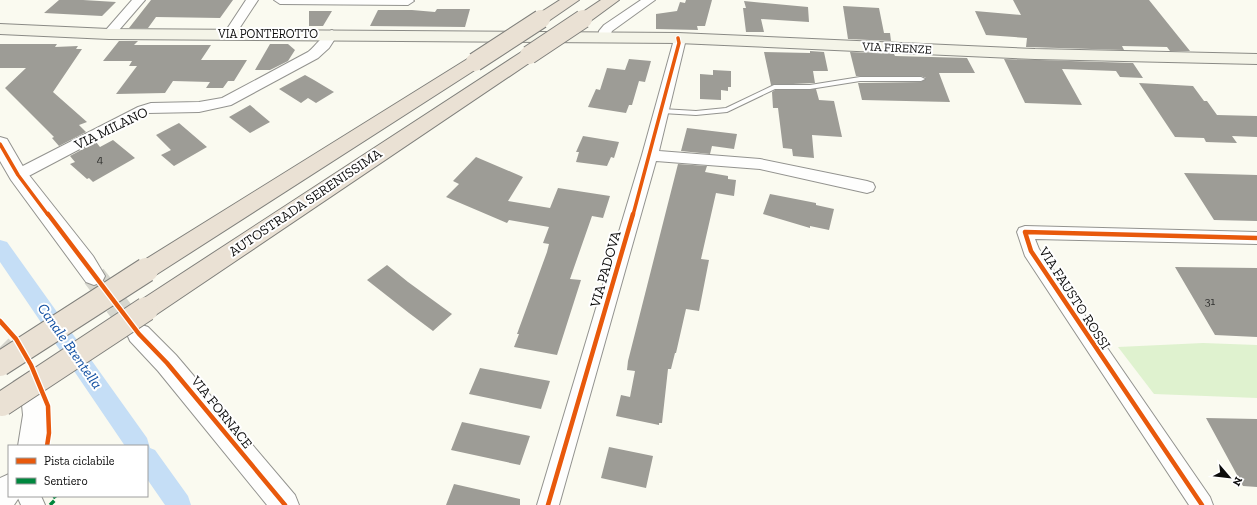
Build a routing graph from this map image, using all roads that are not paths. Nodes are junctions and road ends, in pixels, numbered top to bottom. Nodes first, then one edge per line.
1 (139, 0) edge
2 (252, 0) edge
3 (280, 0) edge
4 (571, 0) edge
5 (611, 0) edge
6 (649, 0) edge
7 (408, 1) dead end
8 (0, 29) edge
9 (109, 34) junction
10 (332, 34) junction
11 (229, 35) junction
12 (604, 37) junction
13 (678, 38) junction
14 (533, 46) junction
15 (1257, 59) edge
16 (921, 79) dead end
17 (662, 111) junction
18 (0, 144) edge
19 (650, 155) junction
20 (18, 175) junction
21 (867, 187) dead end
22 (1257, 238) edge
23 (94, 276) tunnel mouth
24 (139, 334) tunnel mouth
25 (0, 364) edge
26 (1, 405) edge
27 (8, 489) edge
28 (0, 501) edge
29 (285, 505) edge
30 (548, 505) edge
31 (1202, 505) edge

1 - 9 street
2 - 11 street
3 - 7 street
4 - 25 highway, AUTOSTRADA SERENISSIMA, bridge
5 - 14 highway, AUTOSTRADA SERENISSIMA, bridge
6 - 12 street
8 - 9 main road, VIA PONTEROTTO
9 - 11 main road, VIA PONTEROTTO
10 - 11 main road, VIA PONTEROTTO
10 - 14 main road, VIA PONTEROTTO
10 - 20 street, VIA MILANO
12 - 13 main road, VIA FIRENZE
12 - 14 main road, VIA FIRENZE
13 - 15 main road, VIA FIRENZE
13 - 17 street, VIA PADOVA
14 - 26 highway, AUTOSTRADA SERENISSIMA, bridge
16 - 17 lane
17 - 19 street, VIA PADOVA
18 - 20 street
19 - 21 street
19 - 30 street, VIA PADOVA
20 - 23 street
22 - 31 street, VIA FAUSTO ROSSI
24 - 29 street, VIA FORNACE
27 - 28 street

